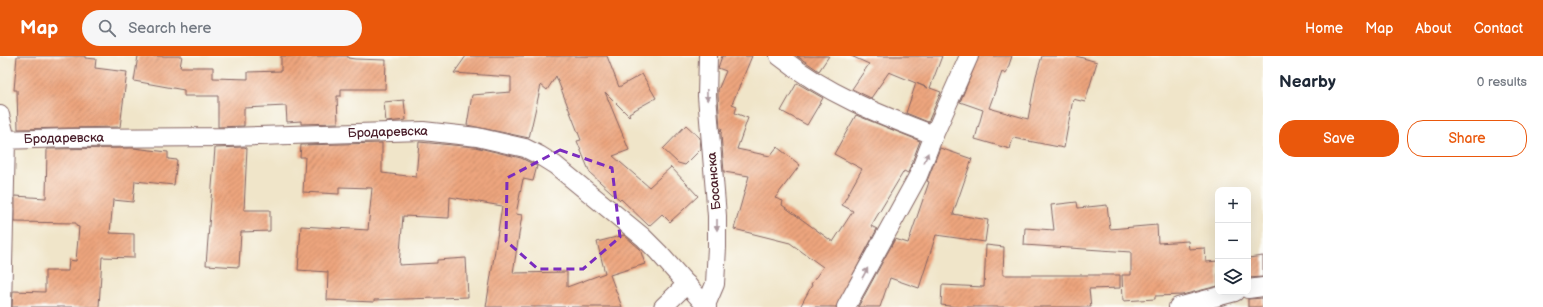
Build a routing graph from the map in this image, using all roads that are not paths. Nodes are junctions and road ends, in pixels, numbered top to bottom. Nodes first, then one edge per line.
1 (708, 56) edge
2 (779, 56) edge
3 (969, 56) edge
4 (0, 115) edge
5 (934, 135) junction
6 (3, 140) edge
7 (687, 284) junction
8 (1263, 287) edge
9 (1251, 289) edge
10 (1224, 295) edge
11 (706, 306) edge
12 (2, 307) edge
13 (662, 307) edge
14 (846, 307) edge
15 (1178, 307) edge

1 -> 11 street, Босанска
2 - 5 street
3 - 5 street
4 - 6 street, Бродаревска
14 -> 5 street
6 - 7 street, Бродаревска
6 - 12 street, Бродаревска
7 - 11 street, Бродаревска
7 - 13 street
8 - 9 street
10 - 15 street

